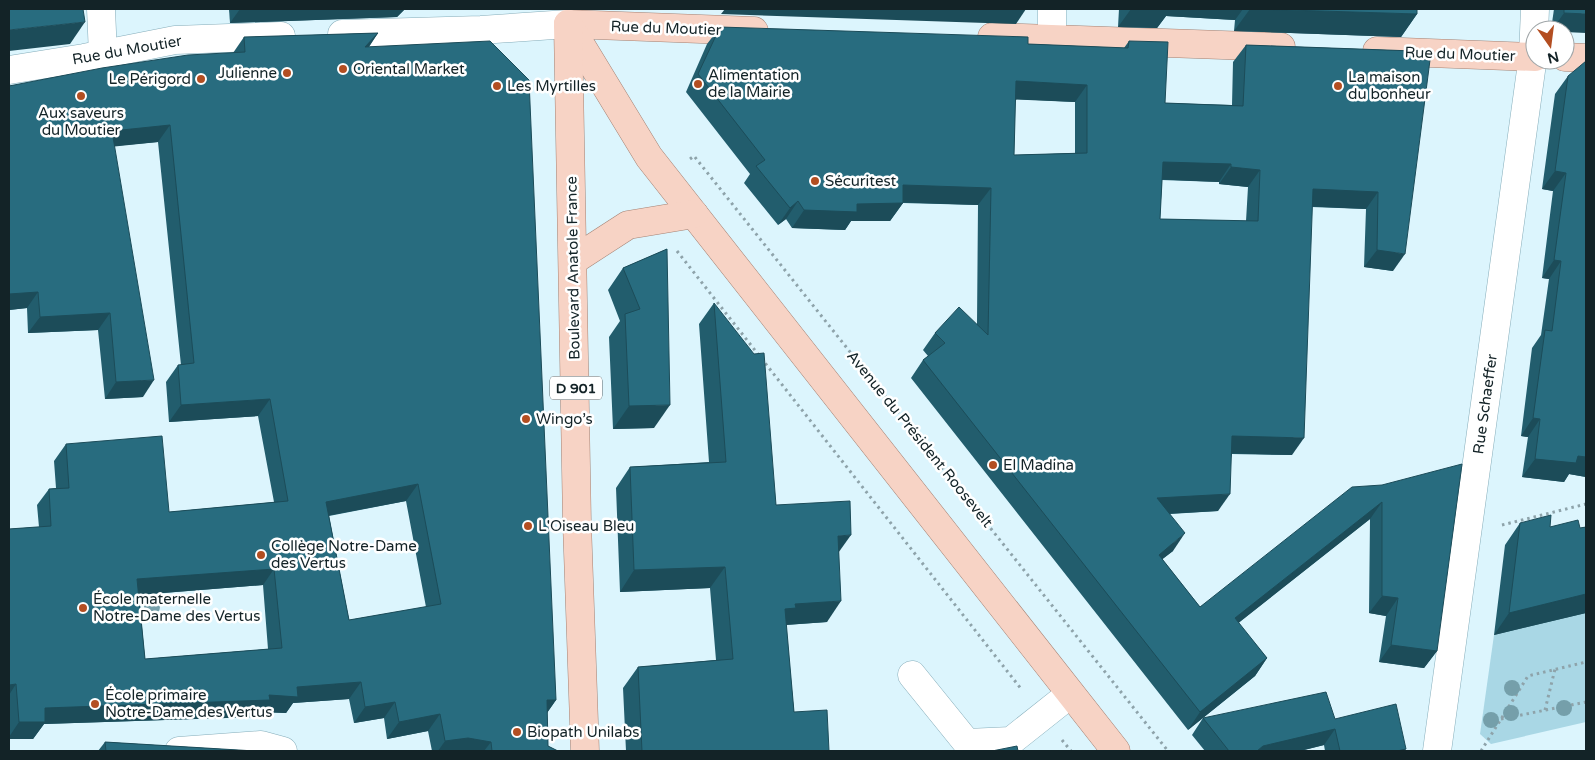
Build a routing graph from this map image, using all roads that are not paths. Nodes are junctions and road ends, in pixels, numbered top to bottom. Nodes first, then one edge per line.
1 (101, 9) edge
2 (1052, 9) edge
3 (568, 17) edge
4 (778, 31) edge
5 (964, 36) edge
6 (1052, 39) junction
7 (1308, 48) edge
8 (1348, 50) edge
9 (94, 56) junction
10 (1525, 56) edge
11 (9, 70) edge
12 (1532, 70) edge
13 (694, 214) junction
14 (574, 260) junction
15 (912, 675) dead end
16 (1069, 695) junction
17 (179, 751) edge
18 (283, 751) edge
19 (585, 751) edge
20 (1116, 751) edge
21 (1437, 751) edge

1 - 9 street
2 - 6 street
3 - 4 main road, Rue du Moutier
3 - 9 street, Rue du Moutier
3 - 13 main road
3 - 14 main road, Boulevard Anatole France / D 901
5 - 6 main road
6 - 7 main road
8 - 10 main road, Rue du Moutier
9 - 11 street, Rue du Moutier
12 - 21 street, Rue Schaeffer
13 - 14 main road
13 - 16 main road
14 - 19 main road, Boulevard Anatole France / D 901
15 - 16 street
16 - 20 main road
17 - 18 street

